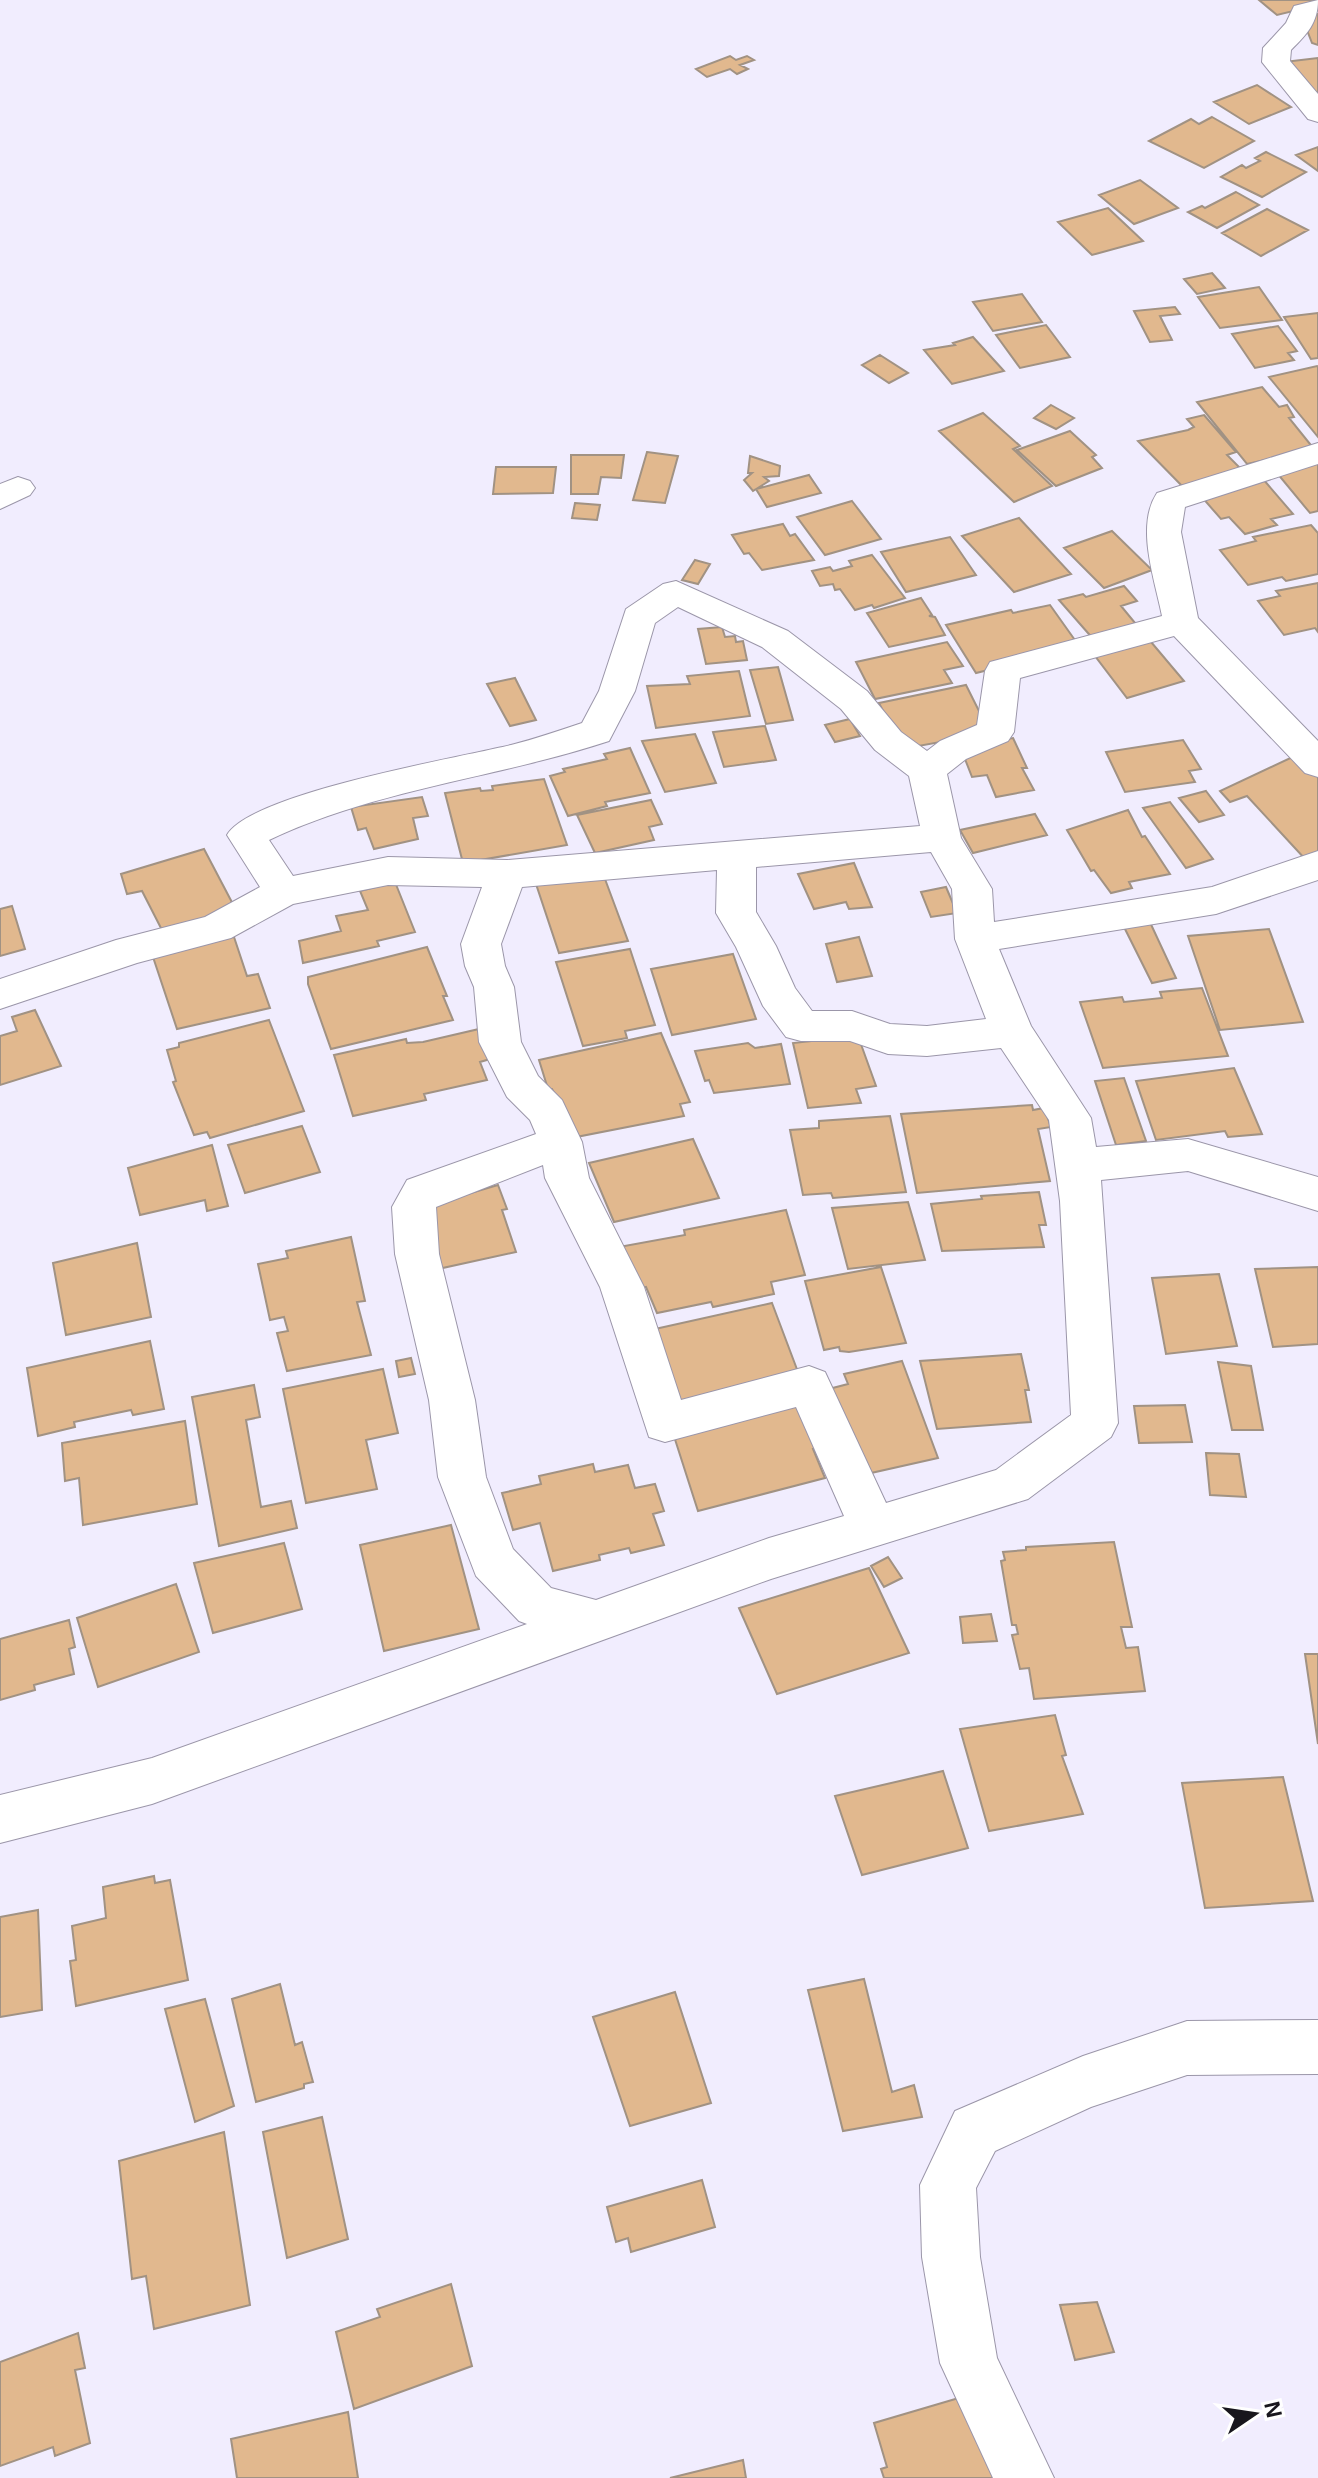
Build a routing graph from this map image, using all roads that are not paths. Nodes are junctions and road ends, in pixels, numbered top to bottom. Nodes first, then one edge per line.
1 (1318, 8) edge
2 (1318, 113) edge
3 (1318, 453) edge
4 (1181, 622) junction
5 (1318, 764) edge
6 (927, 770) junction
7 (942, 838) junction
8 (737, 853) junction
9 (1318, 865) edge
10 (507, 874) junction
11 (283, 892) junction
12 (975, 939) junction
13 (0, 994) edge
14 (1012, 1031) junction
15 (561, 1142) junction
16 (1078, 1165) junction
17 (1318, 1194) edge
18 (873, 1528) junction
19 (592, 1620) junction
20 (0, 1819) edge
21 (1318, 2047) edge
22 (1024, 2478) edge

1 - 2 street
3 - 4 street
4 - 5 street
4 - 6 street
6 - 7 street
6 - 11 street
7 - 8 street
7 - 12 street
8 - 10 street
8 - 14 street
9 - 12 street
10 - 11 street
10 - 15 street
11 - 13 street
12 - 14 street
14 - 16 street
15 - 18 street
15 - 19 street
16 - 17 street
16 - 18 street
18 - 19 street
19 - 20 street
21 - 22 street

